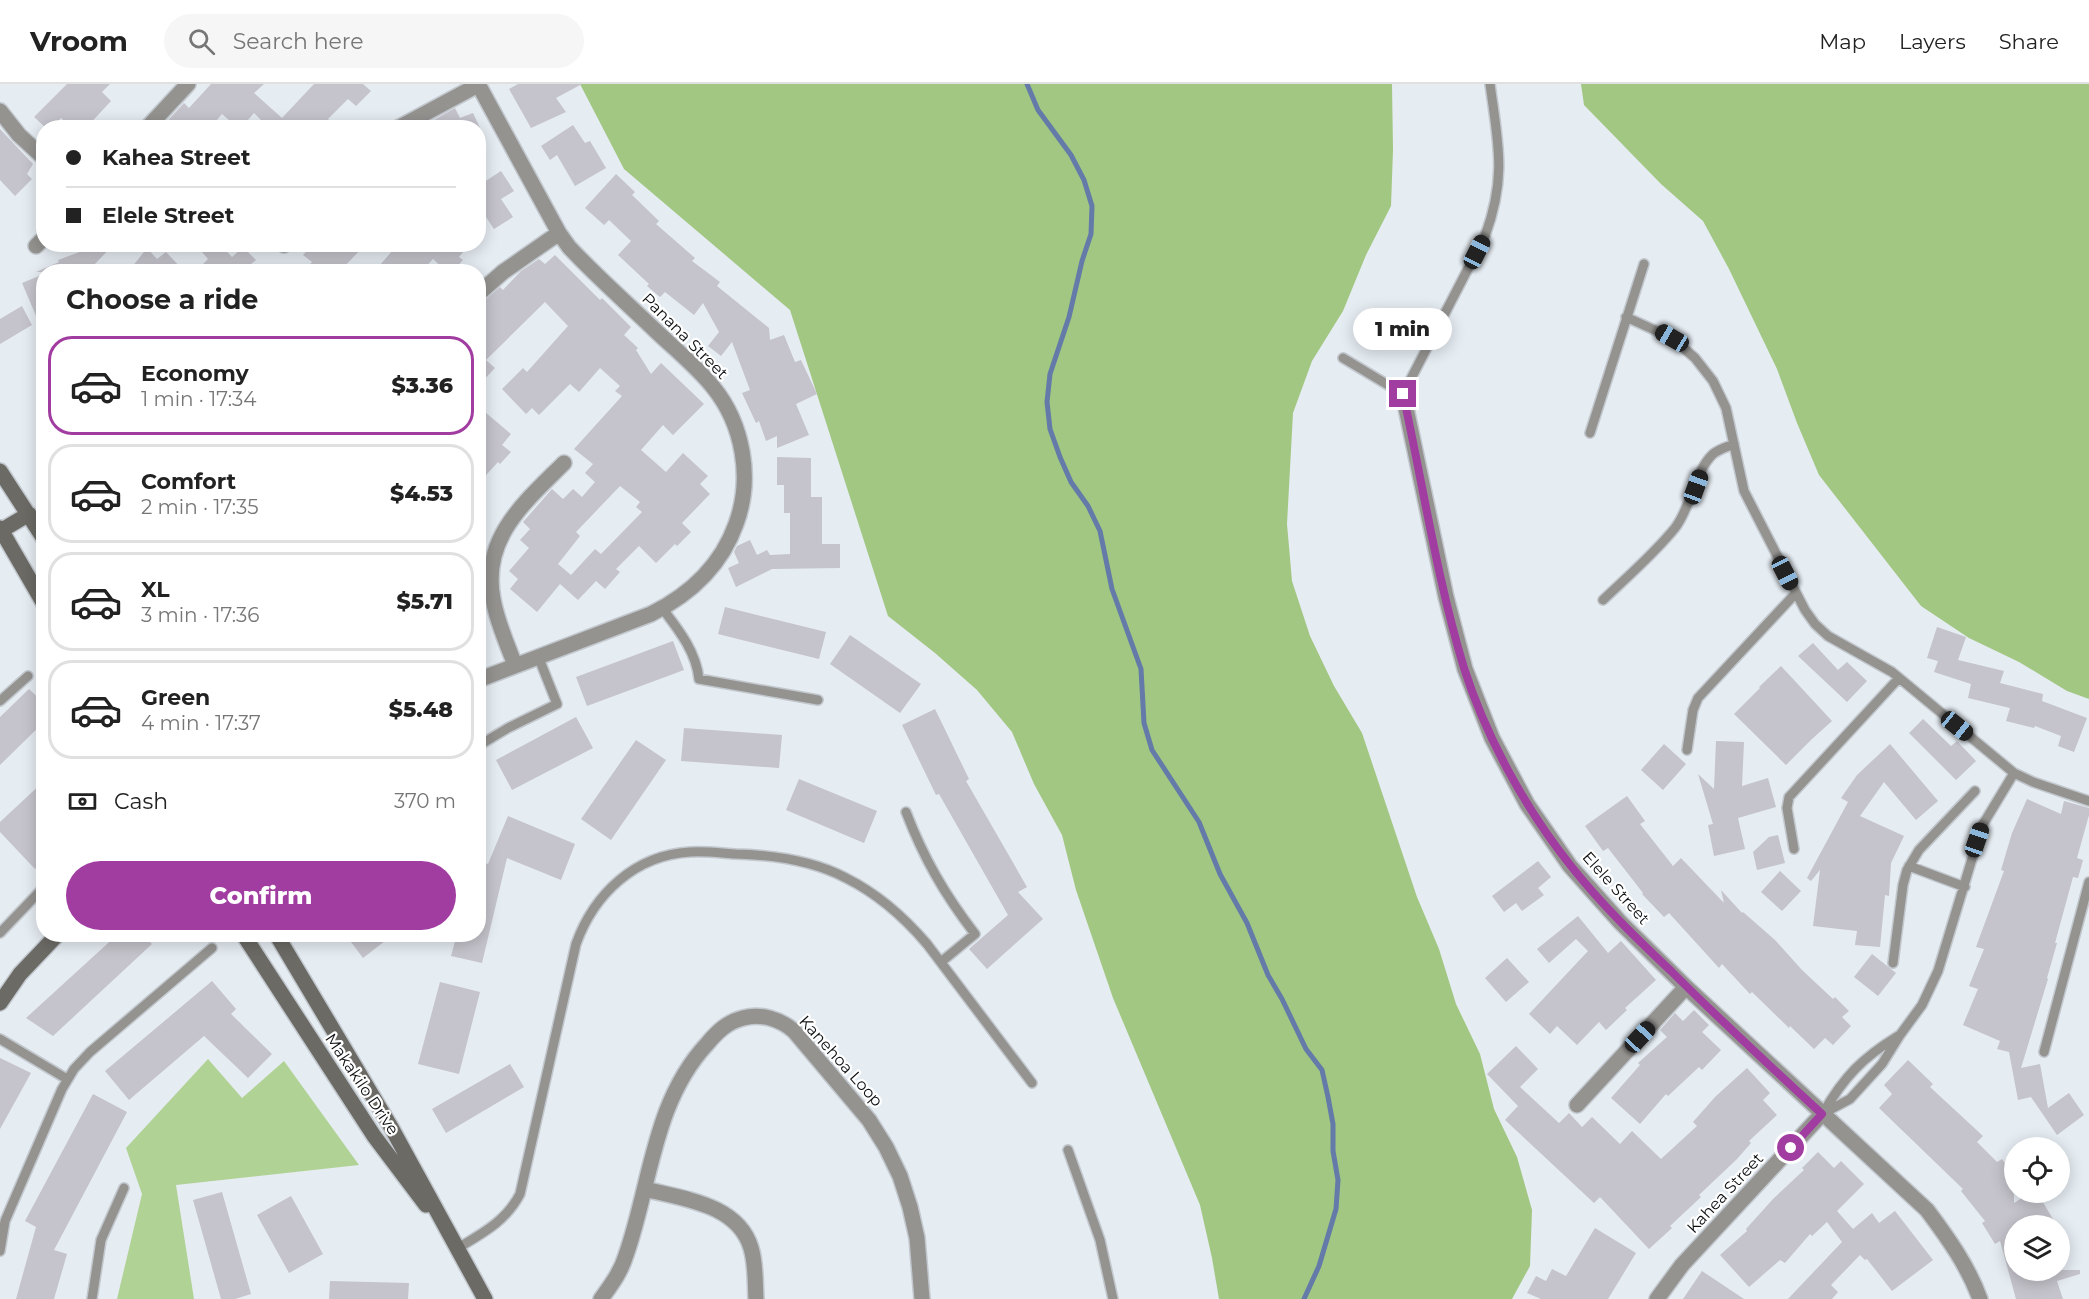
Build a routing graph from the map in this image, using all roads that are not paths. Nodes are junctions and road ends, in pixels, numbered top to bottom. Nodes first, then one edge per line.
1 (188, 84) edge
2 (478, 84) edge
3 (1490, 84) edge
4 (0, 111) edge
5 (154, 120) edge
6 (413, 120) edge
7 (36, 151) edge
8 (559, 233) junction
9 (1644, 264) dead end
10 (486, 287) edge
11 (1626, 317) junction
12 (1343, 358) dead end
13 (1403, 394) junction
14 (1590, 433) dead end
15 (1734, 444) junction
16 (564, 463) dead end
17 (0, 471) edge
18 (29, 514) junction
19 (36, 526) edge
20 (1, 530) edge
21 (36, 590) edge
22 (1796, 593) junction
23 (1603, 600) dead end
24 (662, 608) junction
25 (538, 656) junction
26 (515, 665) junction
27 (28, 676) dead end
28 (486, 677) edge
29 (1899, 678) junction
30 (818, 700) dead end
31 (0, 701) edge
32 (486, 741) edge
33 (1687, 750) dead end
34 (2014, 773) junction
35 (1976, 791) dead end
36 (2089, 801) edge
37 (906, 812) dead end
38 (1794, 849) dead end
39 (1909, 866) junction
40 (2089, 882) edge
41 (1965, 886) junction
42 (36, 895) edge
43 (0, 933) edge
44 (50, 942) edge
45 (248, 942) edge
46 (281, 942) edge
47 (212, 948) dead end
48 (941, 962) junction
49 (1893, 963) dead end
50 (1686, 987) junction
51 (0, 1003) edge
52 (1900, 1035) junction
53 (0, 1039) edge
54 (2044, 1052) dead end
55 (67, 1079) junction
56 (1032, 1083) dead end
57 (1577, 1105) dead end
58 (1822, 1114) junction
59 (1068, 1150) dead end
60 (124, 1188) dead end
61 (645, 1189) junction
62 (458, 1248) junction
63 (0, 1251) edge
64 (92, 1299) edge
65 (485, 1299) edge
66 (601, 1299) edge
67 (756, 1299) edge
68 (922, 1299) edge
69 (1113, 1299) edge
70 (1657, 1299) edge
71 (1980, 1299) edge

1 - 5 street
2 - 6 street
2 - 8 street, Panana Street
3 - 13 lane
4 - 7 street
8 - 10 street
8 - 24 street, Panana Street
9 - 11 lane
11 - 14 lane
11 - 15 lane
12 - 13 lane
13 - 50 street, Elele Street
15 - 22 lane
15 - 23 lane
16 - 26 street
17 - 18 main road
18 - 19 main road
18 - 20 main road
20 - 21 main road
22 - 29 lane
22 - 33 lane
24 - 25 street, Panana Street
24 - 30 lane
25 - 26 street, Panana Street
25 - 32 lane
26 - 28 street, Panana Street
27 - 31 lane
29 - 34 lane
29 - 38 lane
34 - 36 lane
34 - 41 lane
35 - 39 lane
37 - 48 lane
39 - 41 lane
39 - 49 lane
40 - 54 lane
41 - 52 lane
42 - 43 lane
44 - 51 main road
45 - 62 main road, Makakilo Drive
46 - 62 main road, Makakilo Drive
47 - 55 lane
48 - 56 lane
48 - 62 lane
50 - 57 street
50 - 58 street, Elele Street
52 - 58 lane
52 - 58 lane
53 - 55 lane
55 - 63 lane
58 - 70 street, Kahea Street
58 - 71 street, Elele Street
59 - 69 lane
60 - 64 lane
61 - 66 street, Kanehoa Loop
61 - 67 street
61 - 68 street, Kanehoa Loop
62 - 65 main road, Makakilo Drive

